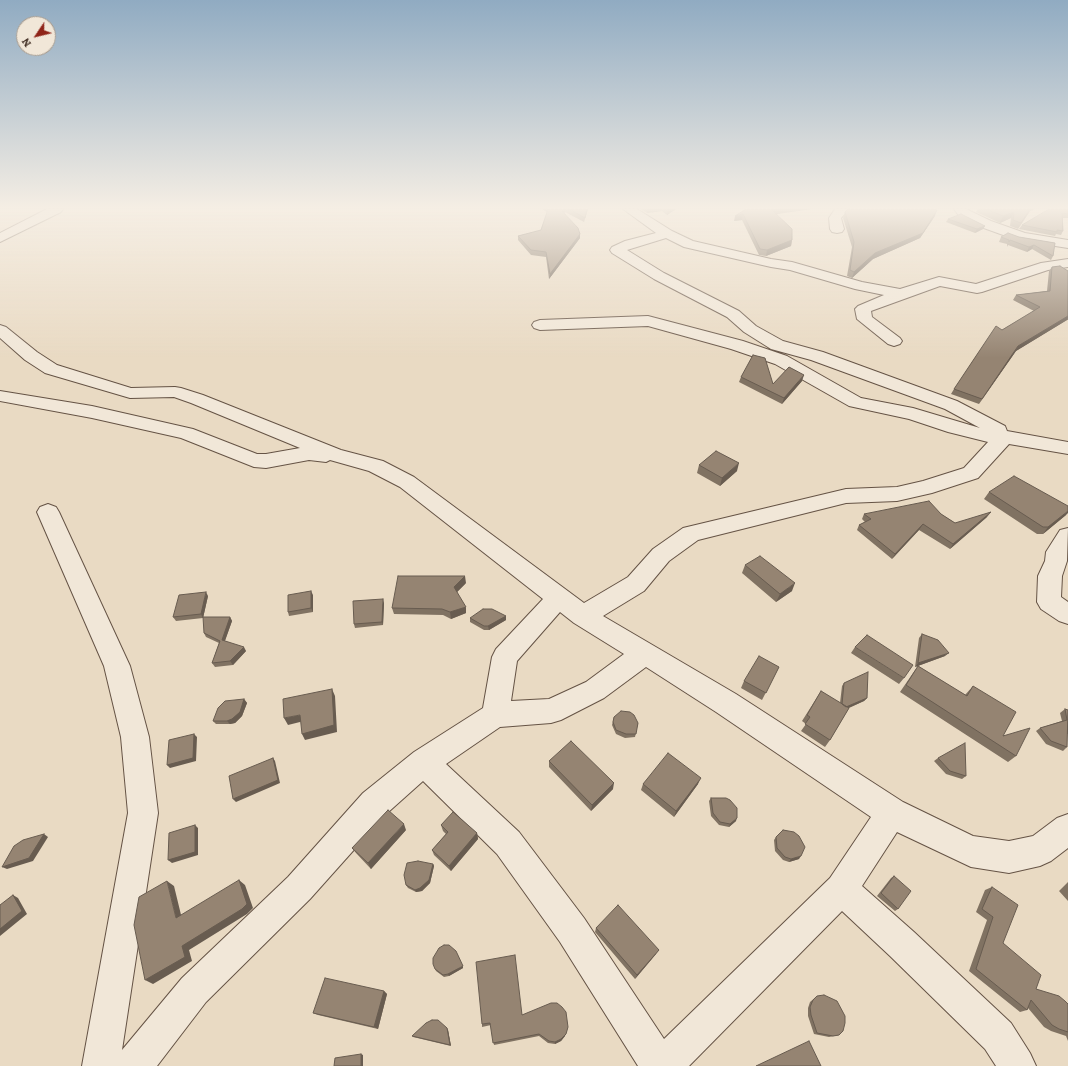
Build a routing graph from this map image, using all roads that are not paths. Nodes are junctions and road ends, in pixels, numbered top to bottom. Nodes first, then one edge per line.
1 (631, 259) edge
2 (752, 259) edge
3 (1068, 263) edge
4 (901, 294) junction
5 (540, 325) dead end
6 (0, 330) edge
7 (894, 341) dead end
8 (0, 396) edge
9 (1009, 437) junction
10 (1068, 448) edge
11 (335, 455) junction
12 (48, 512) dead end
13 (1068, 536) edge
14 (559, 597) junction
15 (1068, 614) edge
16 (583, 616) junction
17 (644, 654) junction
18 (495, 715) junction
19 (424, 762) junction
20 (892, 813) junction
21 (1068, 829) edge
22 (841, 889) junction
23 (101, 1066) edge
24 (133, 1066) edge
25 (660, 1066) edge
26 (663, 1066) edge
27 (1017, 1066) edge

1 - 9 street
2 - 4 street
3 - 4 street
4 - 7 street
5 - 9 street
6 - 11 street
8 - 11 street
9 - 10 street
9 - 16 street
11 - 14 street
12 - 23 street
13 - 15 street
14 - 16 street
14 - 18 street
16 - 17 street
17 - 18 street
17 - 20 street
18 - 19 street
19 - 24 street
19 - 25 street
20 - 21 street
20 - 22 street
22 - 26 street
22 - 27 street

